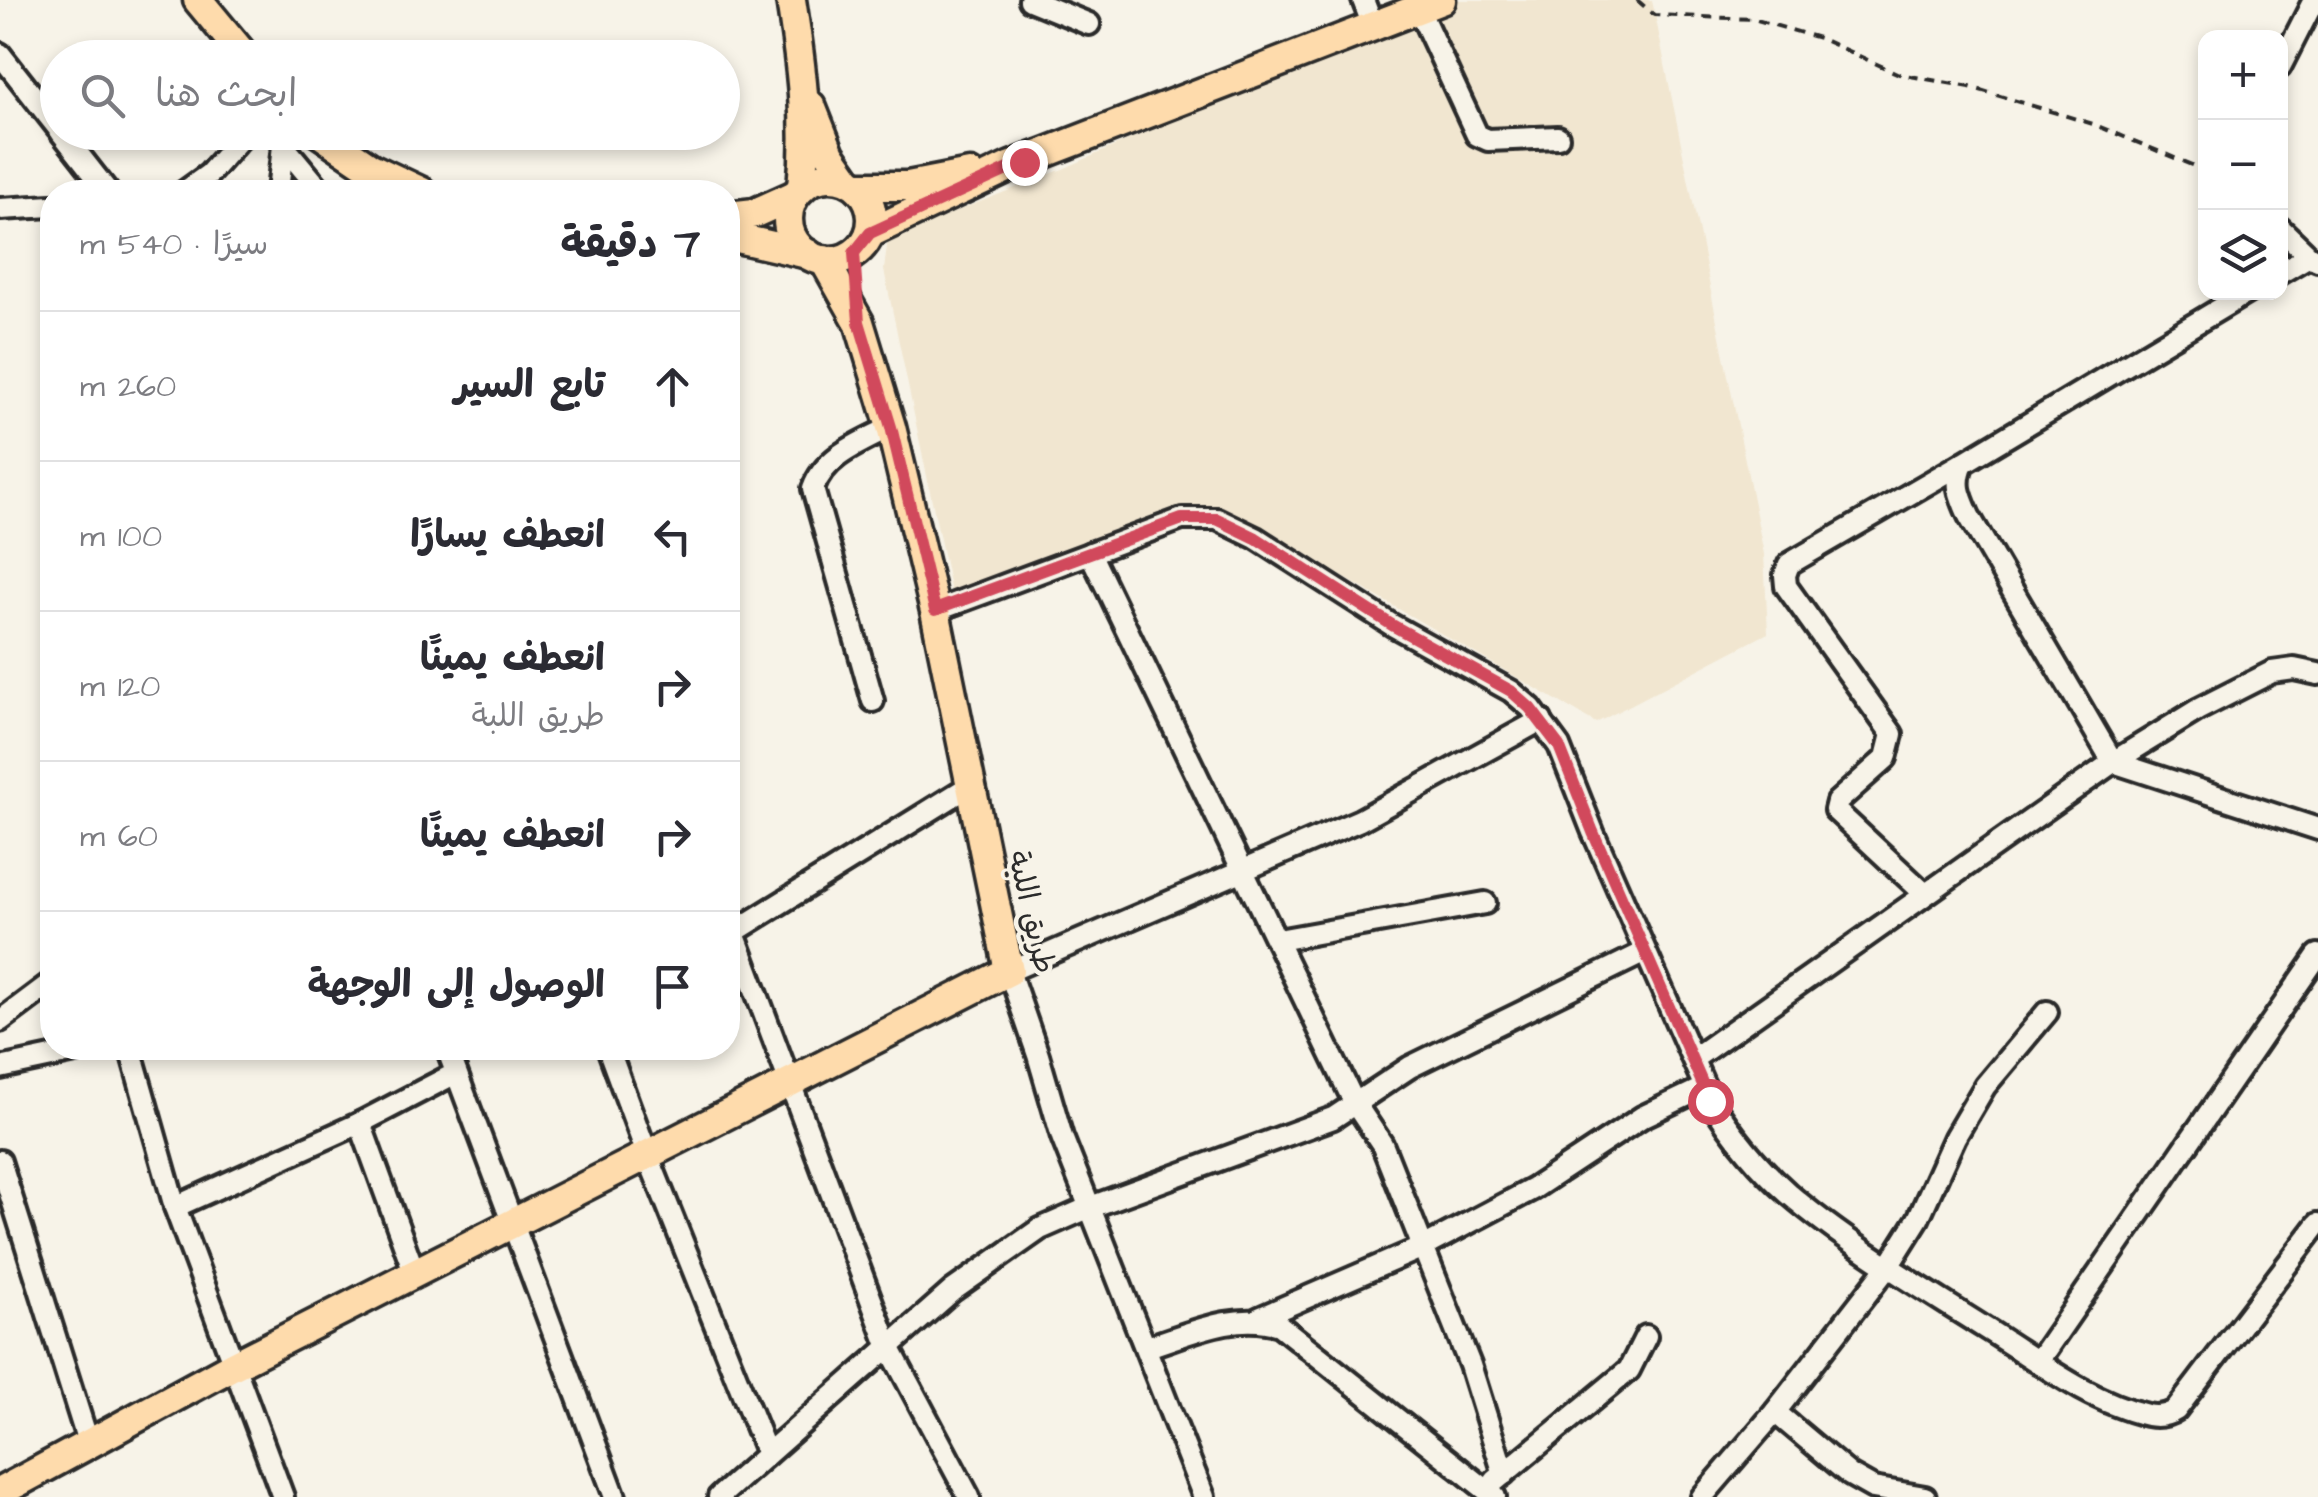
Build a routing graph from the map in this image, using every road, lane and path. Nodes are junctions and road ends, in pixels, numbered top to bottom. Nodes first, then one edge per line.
1 (198, 0) edge
2 (792, 0) edge
3 (1030, 0) edge
4 (1637, 0) edge
5 (2314, 0) edge
6 (1430, 5) edge
7 (1368, 13) edge
8 (1089, 24) dead end
9 (231, 40) edge
10 (2288, 51) edge
11 (0, 54) edge
12 (806, 91) junction
13 (40, 106) edge
14 (1558, 138) dead end
15 (75, 150) edge
16 (230, 150) edge
17 (284, 150) edge
18 (293, 150) edge
19 (344, 150) edge
20 (1011, 166) junction
21 (2198, 168) edge
22 (99, 180) edge
23 (201, 180) edge
24 (280, 180) edge
25 (314, 180) edge
26 (396, 180) edge
27 (852, 183) junction
28 (799, 191) junction
29 (40, 207) edge
30 (0, 209) edge
31 (740, 215) edge
32 (2288, 235) edge
33 (740, 239) edge
34 (862, 243) junction
35 (816, 257) junction
36 (2314, 258) edge
37 (2288, 269) edge
38 (2235, 300) edge
39 (859, 322) junction
40 (891, 427) junction
41 (1964, 463) junction
42 (1090, 552) junction
43 (935, 610) junction
44 (2318, 674) edge
45 (873, 701) dead end
46 (1541, 720) junction
47 (2113, 762) junction
48 (971, 785) junction
49 (2318, 830) edge
50 (1244, 870) junction
51 (1926, 894) junction
52 (1485, 903) dead end
53 (740, 919) edge
54 (1278, 940) junction
55 (740, 949) edge
56 (1645, 952) junction
57 (2318, 955) edge
58 (1009, 970) junction
59 (40, 991) edge
60 (2047, 1012) dead end
61 (0, 1021) edge
62 (40, 1059) edge
63 (133, 1060) edge
64 (451, 1060) edge
65 (612, 1060) edge
66 (1693, 1060) junction
67 (0, 1068) edge
68 (456, 1073) junction
69 (789, 1082) junction
70 (1704, 1087) junction
71 (1354, 1102) junction
72 (360, 1123) junction
73 (647, 1154) junction
74 (0, 1161) edge
75 (175, 1207) junction
76 (1088, 1208) junction
77 (510, 1223) junction
78 (2318, 1224) edge
79 (1422, 1248) junction
80 (1889, 1265) junction
81 (414, 1274) junction
82 (1259, 1318) junction
83 (1646, 1336) dead end
84 (888, 1345) junction
85 (1147, 1347) junction
86 (2038, 1361) junction
87 (232, 1366) junction
88 (1775, 1412) junction
89 (90, 1445) junction
90 (767, 1454) junction
91 (1504, 1474) junction
92 (0, 1492) edge
93 (1490, 1493) edge
94 (1714, 1493) edge
95 (284, 1497) edge
96 (615, 1497) edge
97 (719, 1497) edge
98 (968, 1497) edge
99 (1204, 1497) edge
100 (1926, 1497) edge

1 - 9 main road
2 - 12 main road
3 - 8 street
4 - 21 path
5 - 10 street
6 - 7 main road
6 - 14 street
7 - 20 main road
11 - 13 street
12 - 27 main road
12 - 28 main road
15 - 22 street
16 - 23 street
17 - 24 street
18 - 25 street
19 - 26 main road
20 - 27 main road
20 - 34 main road
27 - 28 main road
27 - 34 main road
28 - 31 main road
28 - 35 main road
29 - 30 street
32 - 36 street
33 - 35 main road
34 - 35 main road
34 - 39 main road, طريق اللبة
35 - 39 main road, طريق اللبة
36 - 37 street
38 - 41 street
39 - 40 main road, طريق اللبة
40 - 43 main road, طريق اللبة
40 - 45 street
41 - 47 street
41 - 51 street
42 - 43 street
42 - 46 street
42 - 50 street
43 - 48 main road, طريق اللبة
44 - 47 street
46 - 50 street
46 - 56 street
47 - 49 street
47 - 51 street
48 - 53 street
48 - 58 main road, طريق اللبة
50 - 54 street
50 - 58 street
51 - 66 street
52 - 54 street
54 - 71 street
55 - 69 street
56 - 66 street
56 - 71 street
57 - 86 street
58 - 69 main road
58 - 76 street, طريق اللبة
59 - 61 street
60 - 80 street
62 - 67 street
63 - 75 street
64 - 68 street
65 - 73 street
66 - 70 street
68 - 72 street
68 - 77 street
69 - 73 main road
69 - 84 street
70 - 79 street
70 - 80 street
71 - 76 street
71 - 79 street
72 - 75 street
72 - 81 street
73 - 77 main road
73 - 90 street
74 - 89 street
75 - 87 street
76 - 84 street
76 - 85 street, طريق اللبة
77 - 81 main road
77 - 96 street
78 - 86 street
79 - 82 street
79 - 91 street
80 - 86 street
80 - 88 street
81 - 87 main road
82 - 85 street
82 - 93 street
83 - 91 street
84 - 90 street
84 - 98 street
85 - 99 street, طريق اللبة
87 - 89 main road
87 - 95 street
88 - 94 street
88 - 100 street
89 - 92 main road
90 - 97 street
91 - 93 street

